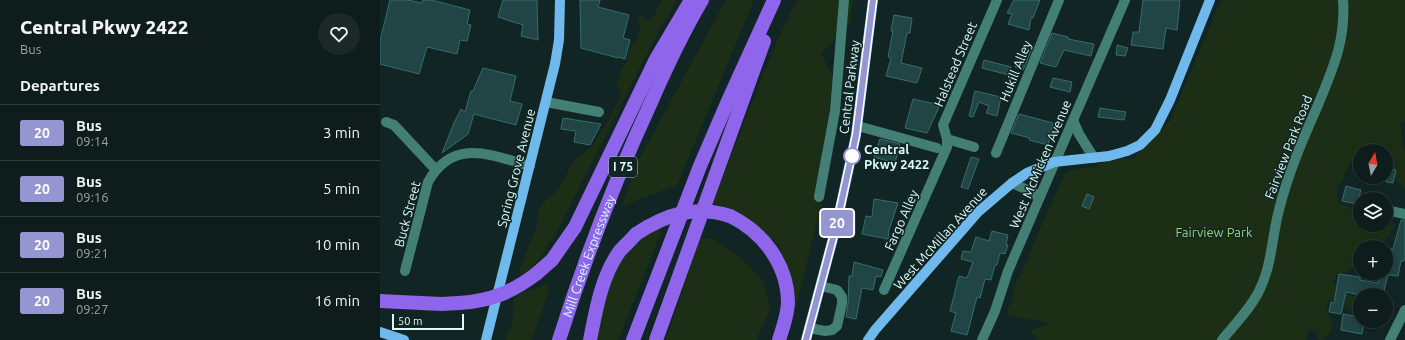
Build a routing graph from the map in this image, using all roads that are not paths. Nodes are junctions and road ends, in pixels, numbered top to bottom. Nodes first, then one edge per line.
1 (560, 0) edge
2 (691, 0) edge
3 (702, 0) edge
4 (774, 0) edge
5 (778, 0) edge
6 (844, 0) edge
7 (872, 0) edge
8 (997, 0) edge
9 (1059, 0) edge
10 (1125, 0) edge
11 (1210, 0) edge
12 (1343, 0) edge
13 (546, 102) junction
14 (599, 112) dead end
15 (1073, 120) junction
16 (382, 123) edge
17 (858, 126) junction
18 (947, 138) junction
19 (974, 147) dead end
20 (937, 148) dead end
21 (996, 153) dead end
22 (1094, 158) junction
23 (1054, 162) junction
24 (530, 166) junction
25 (436, 170) junction
26 (1012, 183) junction
27 (820, 197) dead end
28 (1039, 199) junction
29 (1393, 211) edge
30 (1405, 214) edge
31 (405, 271) dead end
32 (821, 286) junction
33 (884, 290) dead end
34 (380, 301) edge
35 (1405, 310) edge
36 (810, 328) junction
37 (380, 332) edge
38 (403, 340) edge
39 (486, 340) edge
40 (559, 340) edge
41 (590, 340) edge
42 (633, 340) edge
43 (656, 340) edge
44 (779, 340) edge
45 (806, 340) edge
46 (868, 340) edge
47 (982, 340) edge
48 (1222, 340) edge
49 (1390, 340) edge

1 - 13 main road, Spring Grove Avenue
2 - 34 highway, bridge
3 - 40 highway, Mill Creek Expressway / I 75
4 - 42 highway
5 - 43 highway
6 - 27 street
7 - 17 main road, Central Parkway
8 - 18 street, Halstead Street
9 - 21 street, Hukill Alley
10 - 15 street, West McMicken Avenue
11 - 22 main road, West McMillan Avenue
12 - 48 street, Fairview Park Road
13 - 14 street
13 - 24 main road, Spring Grove Avenue
15 - 22 street
15 - 23 street, West McMicken Avenue
16 - 25 street
17 - 20 street
17 - 32 main road, Central Parkway
18 - 19 street
18 - 33 street, Fargo Alley
22 - 23 main road, West McMillan Avenue
23 - 26 main road, West McMillan Avenue
23 - 28 street, West McMicken Avenue
24 - 25 street, Buck Street
24 - 39 main road, Spring Grove Avenue
25 - 31 street, Buck Street
26 - 28 street
26 - 46 main road, West McMillan Avenue
28 - 47 street, West McMicken Avenue
29 - 30 street
32 - 36 main road, Central Parkway
32 - 36 street
35 - 49 street
36 - 45 main road, Central Parkway
37 - 38 main road
41 - 44 highway, bridge

